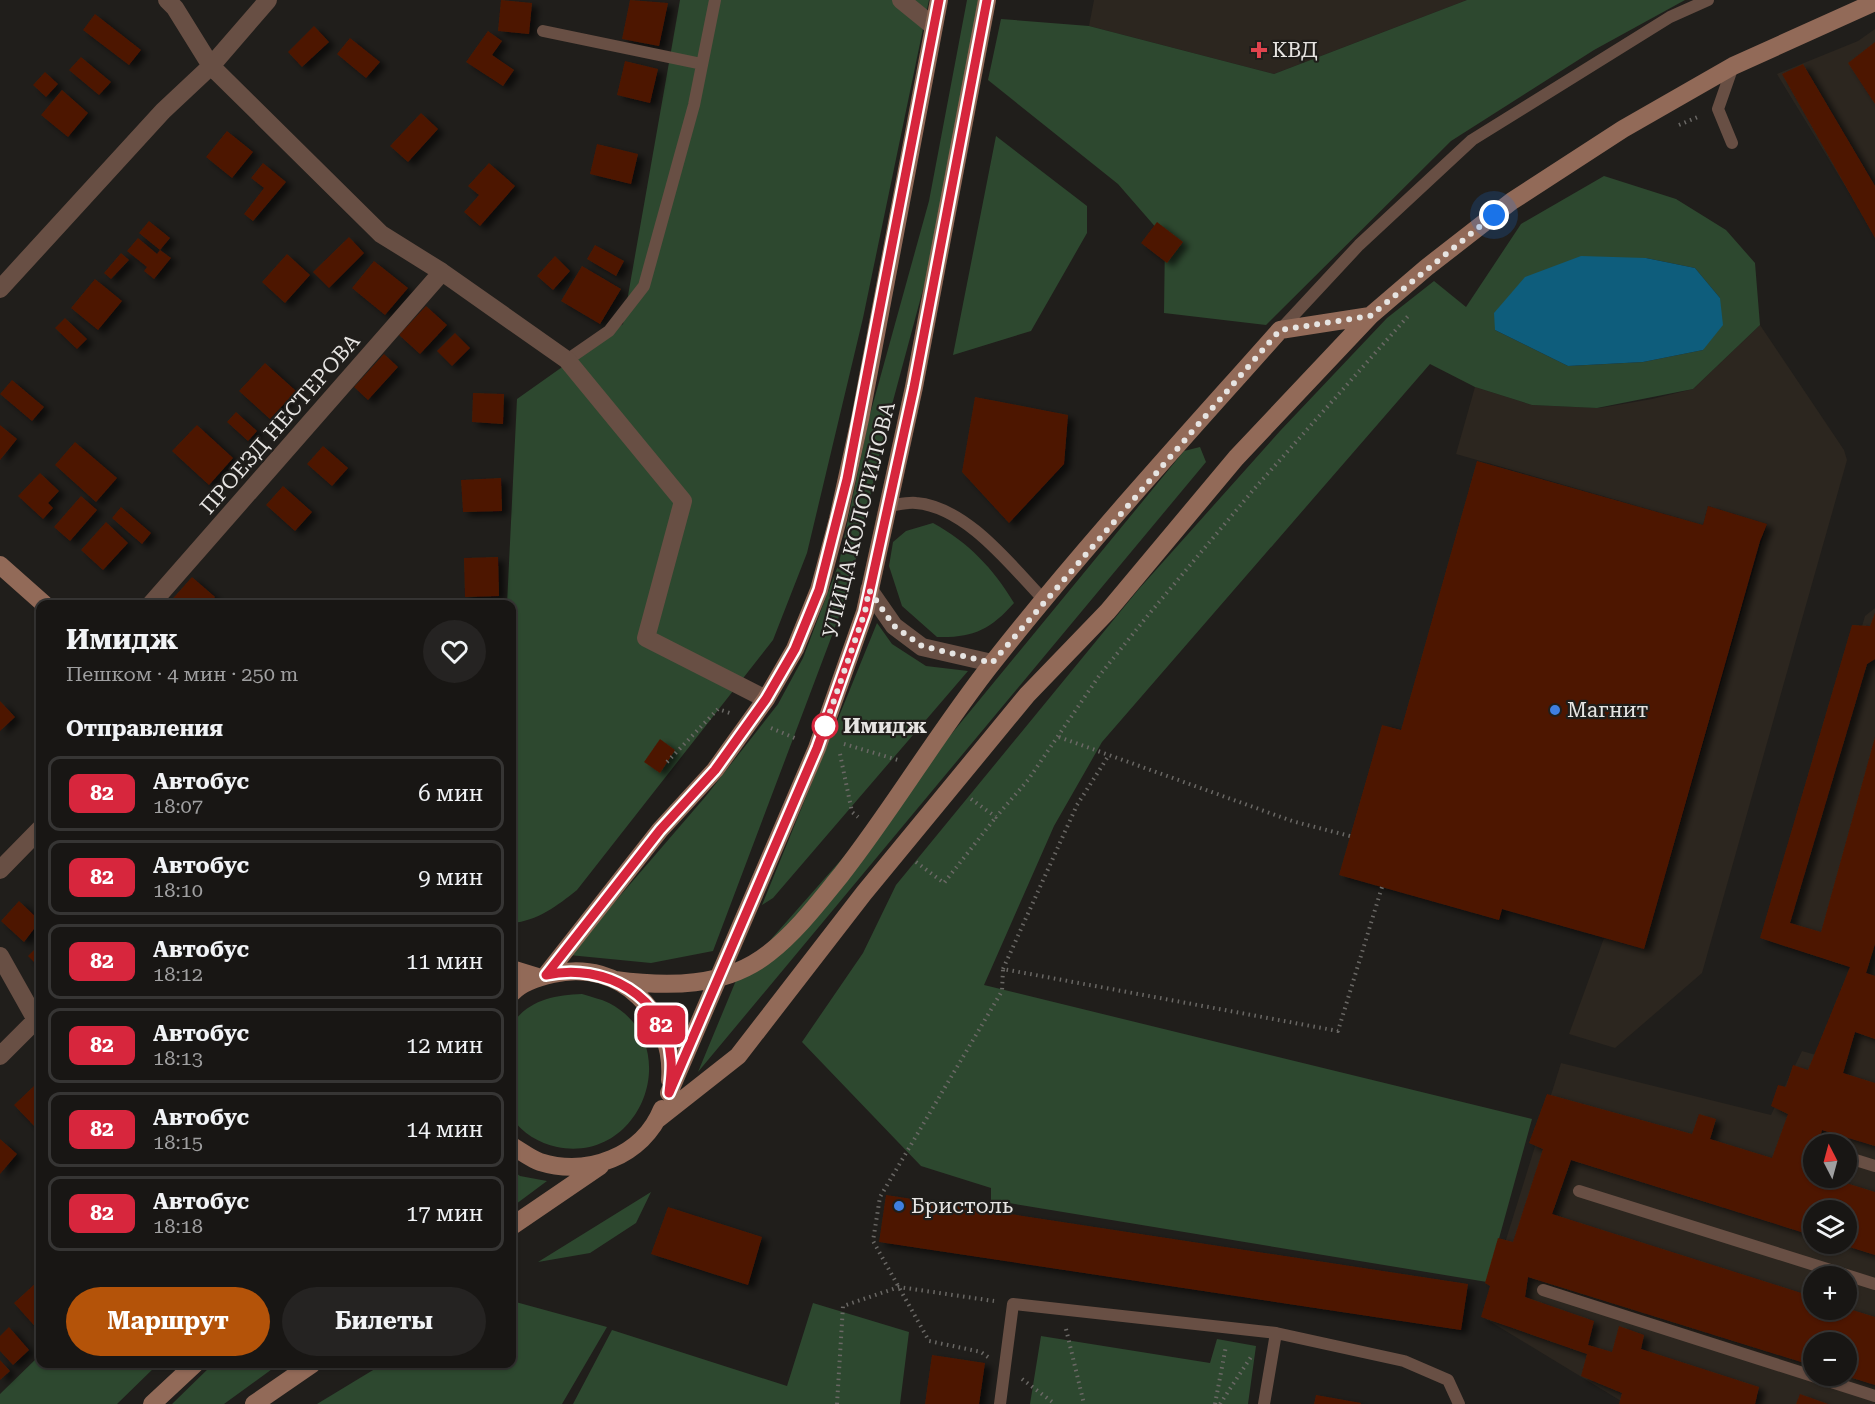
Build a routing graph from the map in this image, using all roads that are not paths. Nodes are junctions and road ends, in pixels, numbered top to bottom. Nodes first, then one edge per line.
1 (167, 0) edge
2 (268, 0) edge
3 (715, 0) edge
4 (901, 0) edge
5 (939, 0) edge
6 (987, 0) edge
7 (1708, 0) edge
8 (1875, 2) edge
9 (933, 26) junction
10 (543, 31) dead end
11 (702, 64) junction
12 (211, 66) junction
13 (1733, 66) junction
14 (1732, 143) dead end
15 (442, 272) junction
16 (0, 289) edge
17 (1370, 316) junction
18 (1280, 330) junction
19 (567, 360) junction
20 (888, 506) junction
21 (0, 565) edge
22 (869, 590) junction
23 (39, 600) edge
24 (155, 600) edge
25 (1045, 601) junction
26 (992, 663) junction
27 (766, 699) junction
28 (36, 833) edge
29 (0, 870) edge
30 (0, 956) edge
31 (516, 970) edge
32 (542, 976) junction
33 (720, 978) junction
34 (615, 980) junction
35 (516, 991) edge
36 (0, 1056) edge
37 (669, 1093) junction
38 (658, 1119) junction
39 (516, 1148) edge
40 (1857, 1160) edge
41 (606, 1162) junction
42 (1875, 1166) edge
43 (1579, 1191) dead end
44 (516, 1223) edge
45 (1875, 1284) edge
46 (1543, 1290) dead end
47 (1273, 1333) junction
48 (191, 1368) edge
49 (306, 1368) edge
50 (1875, 1396) edge
51 (152, 1404) edge
52 (254, 1404) edge
53 (1000, 1404) edge
54 (1264, 1404) edge
55 (1459, 1404) edge

1 - 12 street
2 - 12 street
3 - 11 lane
4 - 9 street
5 - 9 main road, УЛИЦА КОЛОТИЛОВА
6 - 20 main road, УЛИЦА КОЛОТИЛОВА
7 - 18 lane
8 - 13 main road
9 - 27 main road, УЛИЦА КОЛОТИЛОВА
10 - 11 lane
11 - 19 lane
12 - 15 street
12 - 16 street
13 - 14 lane
13 - 17 main road
15 - 19 street
15 - 24 street, ПРОЕЗД НЕСТЕРОВА
17 - 18 main road
17 - 38 main road
18 - 25 main road
19 - 27 street
20 - 22 main road, УЛИЦА КОЛОТИЛОВА
20 - 25 lane
21 - 23 main road
22 - 26 street
22 - 33 main road, УЛИЦА КОЛОТИЛОВА
25 - 26 main road
26 - 33 main road
27 - 32 main road, УЛИЦА КОЛОТИЛОВА
28 - 29 street
30 - 36 street
31 - 32 main road
32 - 34 main road, УЛИЦА КОЛОТИЛОВА
32 - 35 main road, УЛИЦА КОЛОТИЛОВА
33 - 34 main road
33 - 37 main road, УЛИЦА КОЛОТИЛОВА
34 - 37 main road, УЛИЦА КОЛОТИЛОВА
37 - 38 main road, УЛИЦА КОЛОТИЛОВА
38 - 41 main road, УЛИЦА КОЛОТИЛОВА
39 - 41 main road, УЛИЦА КОЛОТИЛОВА
40 - 42 lane
41 - 44 main road, УЛИЦА КОЛОТИЛОВА
43 - 45 lane
46 - 50 lane
47 - 53 lane
47 - 54 lane
47 - 55 lane
48 - 51 main road
49 - 52 main road

